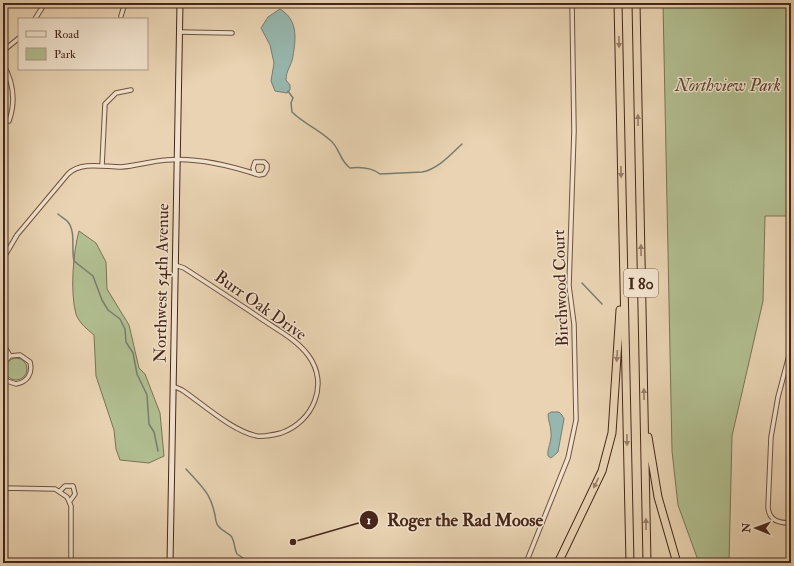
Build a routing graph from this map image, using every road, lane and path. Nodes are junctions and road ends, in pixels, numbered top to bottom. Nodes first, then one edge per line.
1 (45, 3) edge
2 (125, 3) edge
3 (180, 3) edge
4 (572, 3) edge
5 (618, 3) edge
6 (636, 3) edge
7 (121, 16) dead end
8 (36, 18) edge
9 (179, 32) junction
10 (232, 33) dead end
11 (18, 39) edge
12 (3, 51) edge
13 (3, 64) edge
14 (131, 90) dead end
15 (9, 121) dead end
16 (176, 160) junction
17 (102, 166) junction
18 (255, 174) junction
19 (3, 259) edge
20 (623, 261) junction
21 (175, 265) junction
22 (3, 344) edge
23 (791, 348) edge
24 (10, 356) junction
25 (3, 364) edge
26 (3, 375) edge
27 (174, 386) junction
28 (644, 409) junction
29 (3, 488) edge
30 (60, 491) junction
31 (70, 502) junction
32 (791, 523) edge
33 (3, 535) edge
34 (71, 563) edge
35 (170, 563) edge
36 (526, 563) edge
37 (558, 563) edge
38 (630, 563) edge
39 (647, 563) edge
40 (677, 563) edge

1 - 8 street
2 - 7 street
3 - 9 street, Northwest 54th Avenue
4 - 36 street, Birchwood Court
5 -> 20 highway, I 80
28 -> 6 highway, I 80
9 - 10 street
9 - 16 street, Northwest 54th Avenue
11 - 12 street
13 - 15 street
14 - 17 street
16 - 17 street
16 - 18 street
16 - 21 street, Northwest 54th Avenue
17 - 19 street
18 - 18 street
20 -> 37 highway
20 -> 38 highway, I 80
21 - 27 street, Northwest 54th Avenue
21 - 27 street, Burr Oak Drive
22 - 24 street
23 - 32 street
24 - 25 street
24 - 26 street
27 - 35 street, Northwest 54th Avenue
39 -> 28 highway, I 80
28 - 40 highway
29 - 30 street
29 - 33 street
30 - 31 street
30 - 31 street
31 - 34 street

